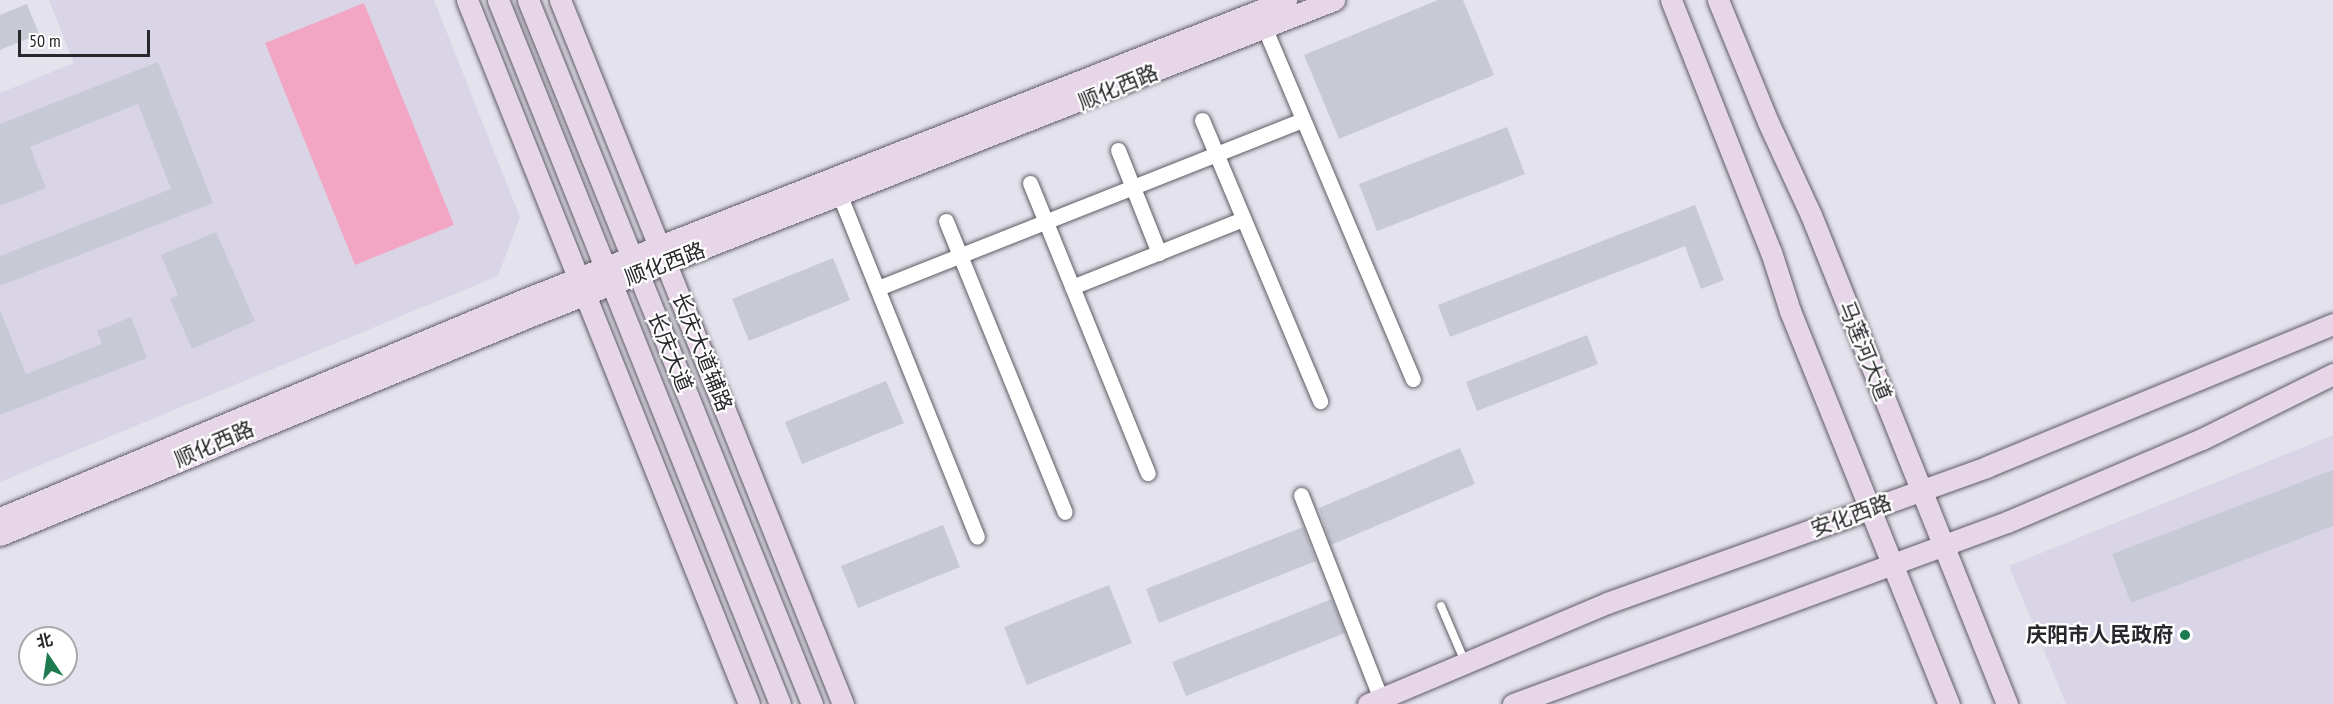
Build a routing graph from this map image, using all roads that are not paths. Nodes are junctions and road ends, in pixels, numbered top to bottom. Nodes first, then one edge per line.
1 (467, 0) edge
2 (498, 0) edge
3 (528, 0) edge
4 (560, 0) edge
5 (1286, 0) edge
6 (1334, 0) edge
7 (1671, 0) edge
8 (1718, 0) edge
9 (1265, 28) junction
10 (1202, 120) dead end
11 (1302, 120) junction
12 (1118, 150) dead end
13 (1216, 154) junction
14 (1030, 183) dead end
15 (1132, 187) junction
16 (840, 196) junction
17 (1243, 219) junction
18 (946, 221) dead end
19 (1045, 221) junction
20 (1159, 252) junction
21 (663, 255) junction
22 (960, 255) junction
23 (636, 266) junction
24 (609, 276) junction
25 (582, 287) junction
26 (1072, 287) junction
27 (878, 288) junction
28 (2333, 324) edge
29 (2333, 374) edge
30 (1413, 379) dead end
31 (1320, 401) dead end
32 (1148, 473) dead end
33 (1921, 491) junction
34 (1301, 495) dead end
35 (1870, 510) junction
36 (1065, 512) dead end
37 (0, 518) edge
38 (0, 535) edge
39 (976, 536) dead end
40 (1943, 546) junction
41 (1892, 565) junction
42 (1441, 606) dead end
43 (1466, 663) junction
44 (1375, 701) edge
45 (749, 704) edge
46 (780, 704) edge
47 (812, 704) edge
48 (843, 704) edge
49 (1513, 704) edge
50 (1949, 704) edge
51 (2007, 704) edge

1 - 25 main road
2 - 24 main road, 长庆大道
3 - 23 main road, 长庆大道
4 - 21 main road, 长庆大道辅路
5 - 21 main road, 顺化西路
6 - 9 main road, 顺化西路
7 - 35 main road
8 - 33 main road, 马莲河大道
9 - 11 street
9 - 16 main road, 顺化西路
10 - 13 street
11 - 13 street
11 - 30 street
12 - 15 street
13 - 15 street
13 - 17 street
14 - 19 street
15 - 19 street
15 - 20 street
16 - 21 main road, 顺化西路
16 - 27 street
17 - 20 street
17 - 31 street
18 - 22 street
19 - 22 street
19 - 26 street
20 - 26 street
21 - 23 main road, 顺化西路
21 - 48 main road, 长庆大道辅路
22 - 27 street
22 - 36 street
23 - 24 main road, 顺化西路
23 - 47 main road, 长庆大道
24 - 25 main road, 顺化西路
24 - 46 main road, 长庆大道
25 - 37 main road, 顺化西路
25 - 38 main road, 顺化西路
25 - 45 main road
26 - 32 street
27 - 39 street
28 - 33 main road, 安化西路
29 - 40 main road
33 - 35 main road, 安化西路
33 - 40 main road, 马莲河大道
34 - 44 street
35 - 41 main road
35 - 43 main road, 安化西路
40 - 41 main road
40 - 51 main road, 马莲河大道
41 - 49 main road
41 - 50 main road
42 - 43 lane
43 - 44 main road, 安化西路

